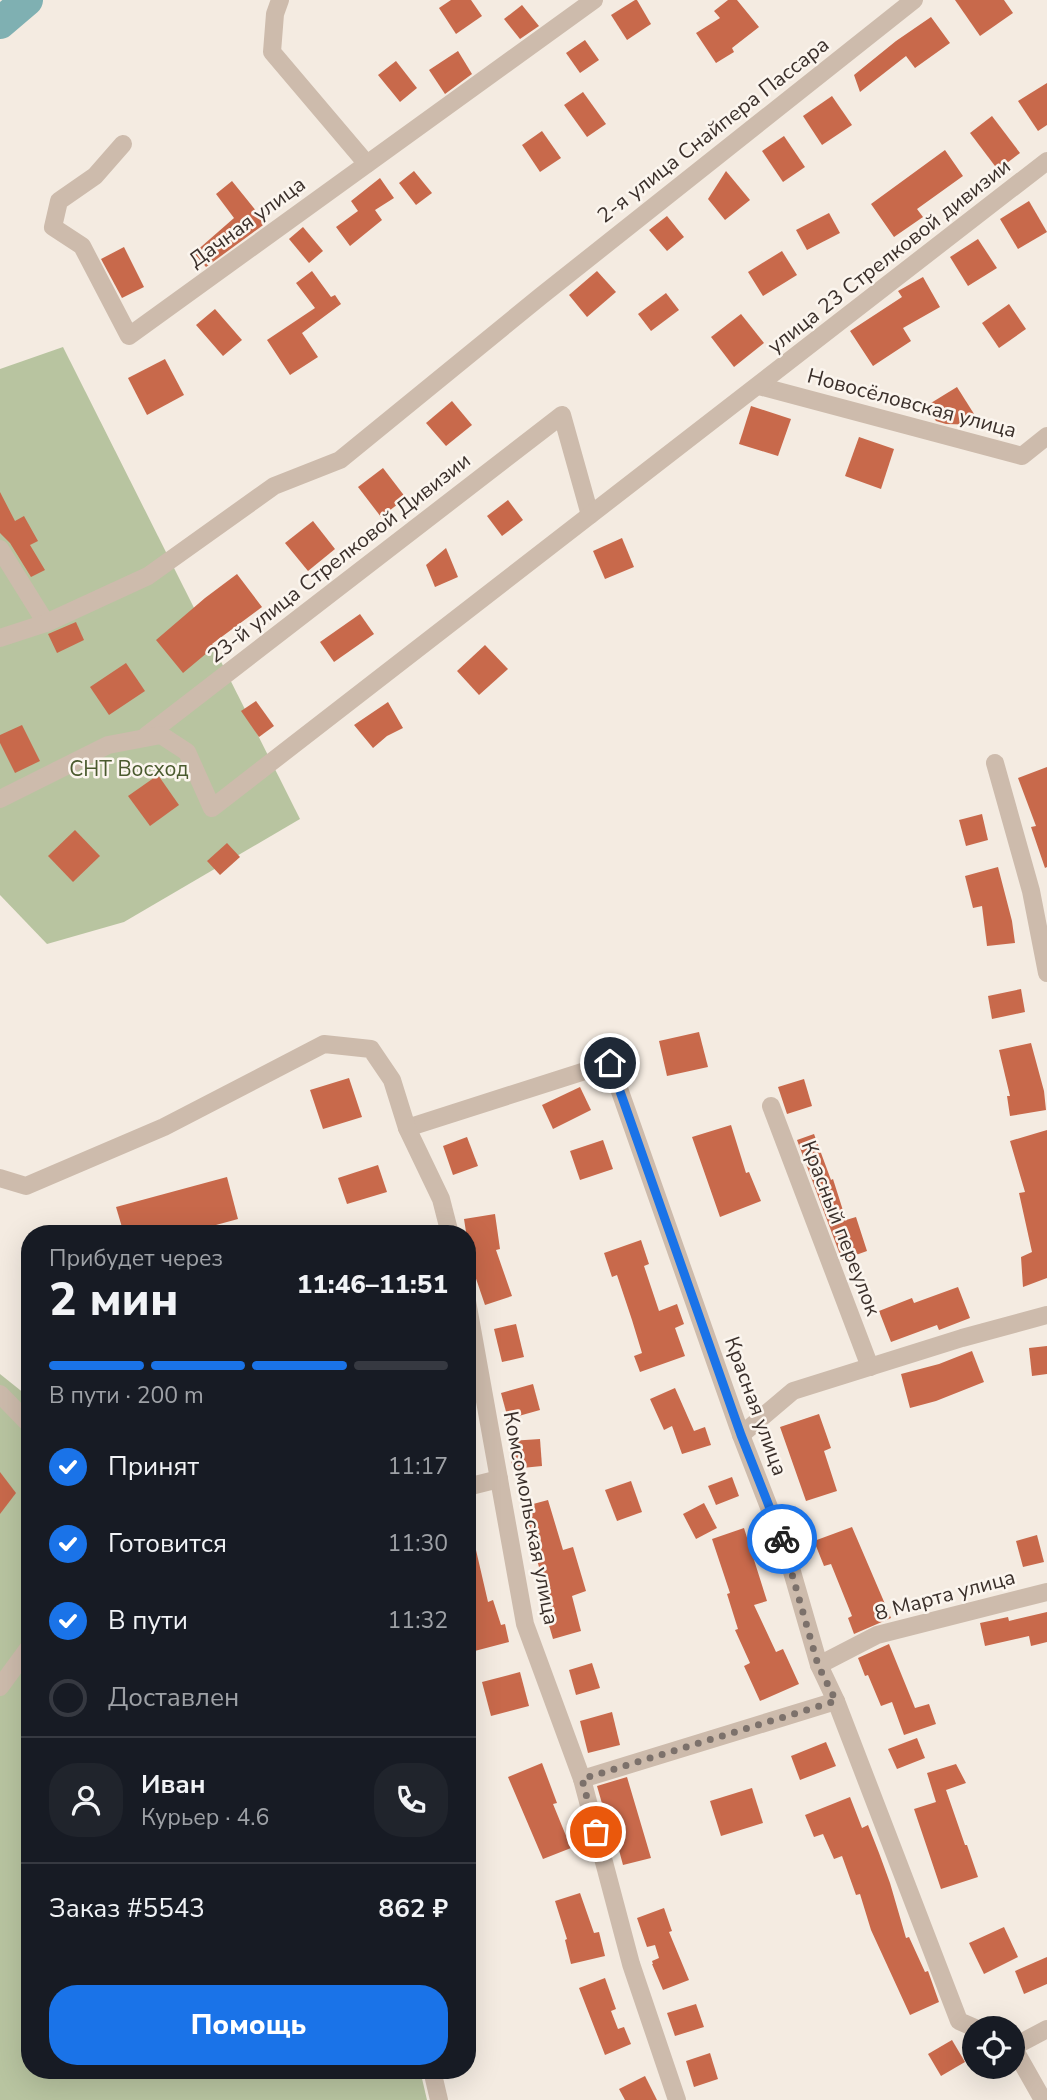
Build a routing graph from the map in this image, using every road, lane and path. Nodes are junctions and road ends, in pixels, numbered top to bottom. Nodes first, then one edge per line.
1 (281, 0) edge
2 (594, 0) edge
3 (914, 0) edge
4 (123, 144) dead end
5 (1047, 161) edge
6 (367, 164) junction
7 (759, 386) junction
8 (1047, 436) edge
9 (590, 515) junction
10 (0, 549) edge
11 (46, 623) junction
12 (0, 638) edge
13 (144, 738) junction
14 (995, 763) dead end
15 (0, 799) edge
16 (1047, 973) edge
17 (771, 1106) dead end
18 (407, 1128) junction
19 (0, 1178) edge
20 (448, 1225) edge
21 (1047, 1315) edge
22 (476, 1351) edge
23 (870, 1367) junction
24 (0, 1394) edge
25 (21, 1416) edge
26 (741, 1435) junction
27 (499, 1479) junction
28 (476, 1485) edge
29 (1047, 1592) edge
30 (21, 1655) edge
31 (818, 1665) junction
32 (3, 1674) edge
33 (836, 1701) junction
34 (582, 1779) junction
35 (962, 2022) edge
36 (1047, 2028) edge
37 (434, 2079) edge
38 (439, 2100) edge
39 (677, 2100) edge
40 (1043, 2100) edge

1 - 6 street
2 - 6 street, Дачная улица
3 - 11 street, 2-я улица Снайпера Пассара
4 - 6 street, Дачная улица
5 - 7 street, улица 23 Стрелковой дивизии
7 - 8 street, Новосёловская улица
7 - 9 street, улица 23 Стрелковой дивизии
9 - 13 street, улица 23 Стрелковой дивизии
9 - 13 street, 23-й улица Стрелковой Дивизии
10 - 11 street
11 - 12 street, 2-я улица Снайпера Пассара
13 - 15 street
14 - 16 street
17 - 23 street, Красный переулок
18 - 19 street
18 - 20 street
18 - 26 street, Красная улица
21 - 23 street
22 - 27 street, Комсомольская улица
23 - 26 street
24 - 25 street
26 - 31 street, Красная улица
27 - 28 street
27 - 34 street, Комсомольская улица
29 - 31 street, 8 Марта улица
30 - 32 street
31 - 33 street, Красная улица
33 - 34 street
33 - 35 street, Красная улица
34 - 39 street, Комсомольская улица
36 - 40 street
37 - 38 street

